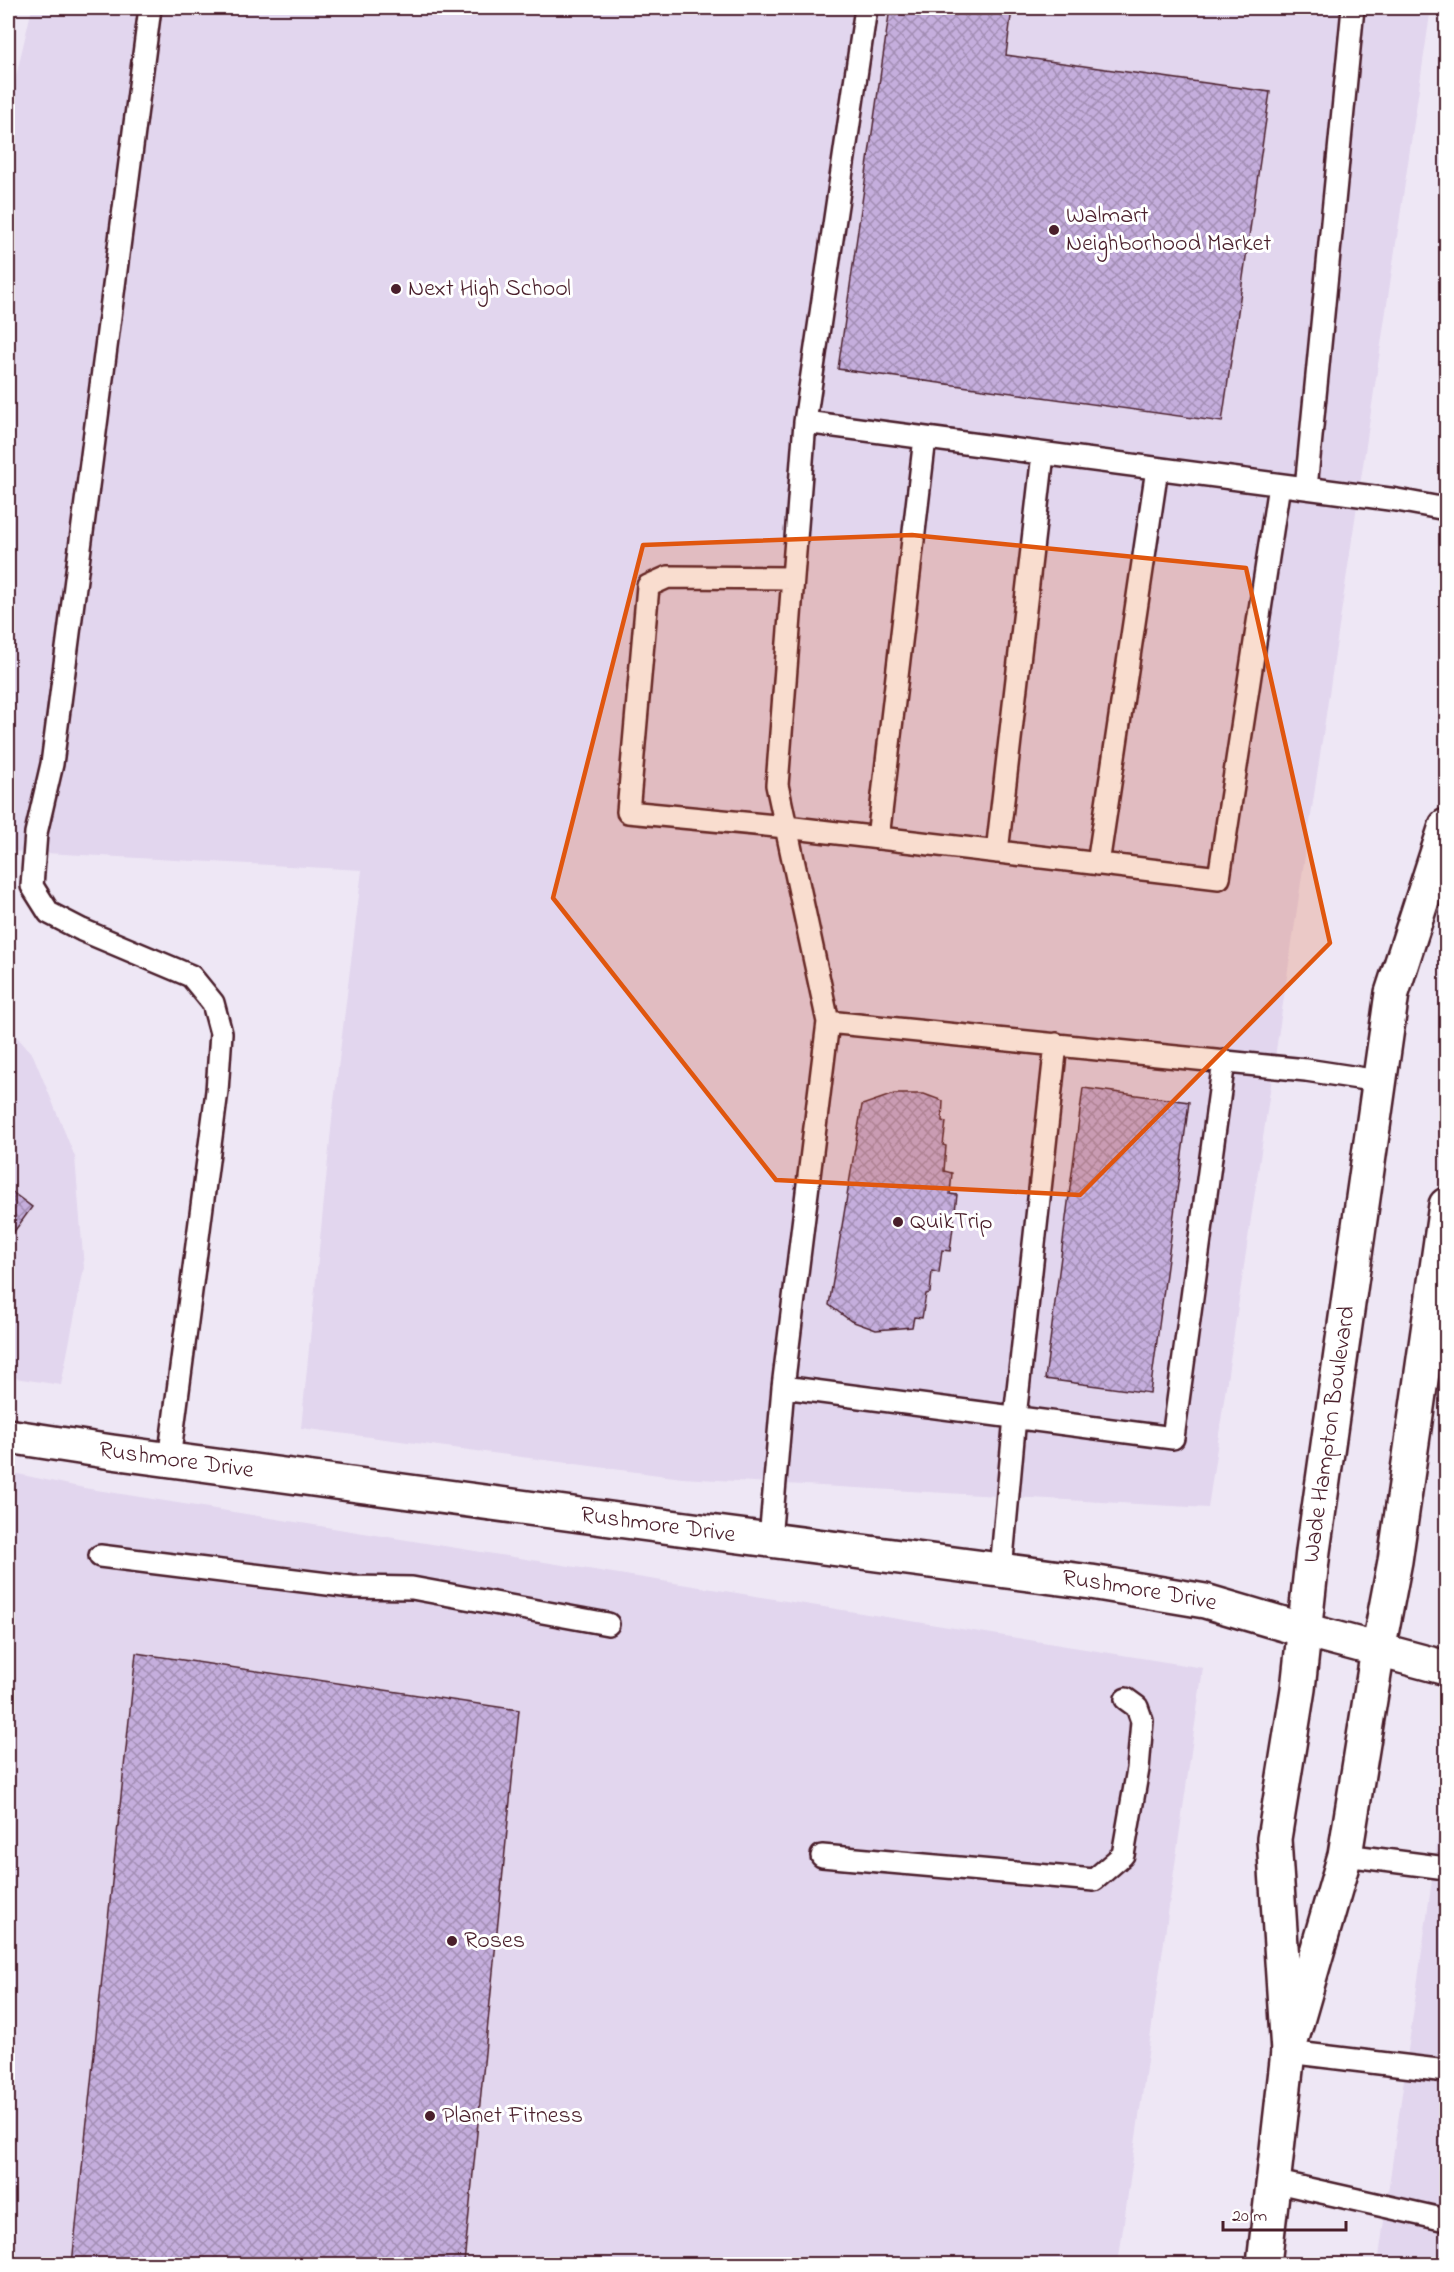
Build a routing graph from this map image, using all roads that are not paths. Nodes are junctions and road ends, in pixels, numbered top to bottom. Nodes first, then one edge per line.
1 (150, 8) edge
2 (866, 8) edge
3 (1353, 8) edge
4 (805, 423) junction
5 (925, 438) junction
6 (1043, 454) junction
7 (1157, 469) junction
8 (1279, 485) junction
9 (1306, 488) junction
10 (1446, 509) edge
11 (793, 578) junction
12 (1446, 826) edge
13 (786, 827) junction
14 (878, 838) junction
15 (997, 852) junction
16 (1098, 864) junction
17 (828, 1022) junction
18 (1056, 1044) junction
19 (1224, 1061) junction
20 (1378, 1083) junction
21 (1446, 1205) edge
22 (783, 1387) junction
23 (1015, 1417) junction
24 (8, 1436) edge
25 (169, 1460) junction
26 (770, 1540) junction
27 (100, 1557) dead end
28 (1001, 1570) junction
29 (608, 1624) dead end
30 (1304, 1630) junction
31 (1378, 1650) junction
32 (1446, 1668) edge
33 (1126, 1699) dead end
34 (1346, 1855) junction
35 (822, 1856) dead end
36 (1446, 1868) edge
37 (1288, 2052) junction
38 (1446, 2071) edge
39 (1273, 2181) junction
40 (1446, 2220) edge
41 (1264, 2265) edge

1 - 25 lane
2 - 4 lane
3 - 9 lane
4 - 5 lane
4 - 11 lane
5 - 6 lane
5 - 14 lane
6 - 7 lane
6 - 15 lane
7 - 8 lane
7 - 16 lane
8 - 9 lane
8 - 16 lane
9 - 10 lane
11 - 13 lane
11 - 13 lane
12 - 20 main road, Wade Hampton Boulevard
13 - 14 lane
13 - 17 lane
14 - 15 lane
15 - 16 lane
17 - 18 lane
17 - 22 lane
18 - 19 lane
18 - 23 lane
19 - 20 lane
19 - 23 lane
20 - 30 main road, Wade Hampton Boulevard
21 - 31 main road, Wade Hampton Boulevard
22 - 23 lane
22 - 26 lane
23 - 28 lane
24 - 25 main road, Rushmore Drive
25 - 26 main road, Rushmore Drive
26 - 28 main road, Rushmore Drive
27 - 29 lane
28 - 30 main road, Rushmore Drive
30 - 31 main road, Rushmore Drive
30 - 37 main road, Wade Hampton Boulevard
31 - 32 main road, Rushmore Drive
31 - 34 main road, Wade Hampton Boulevard
33 - 35 lane
34 - 36 lane
34 - 37 main road, Wade Hampton Boulevard
37 - 38 lane
37 - 39 main road, Wade Hampton Boulevard
39 - 40 lane
39 - 41 main road, Wade Hampton Boulevard

